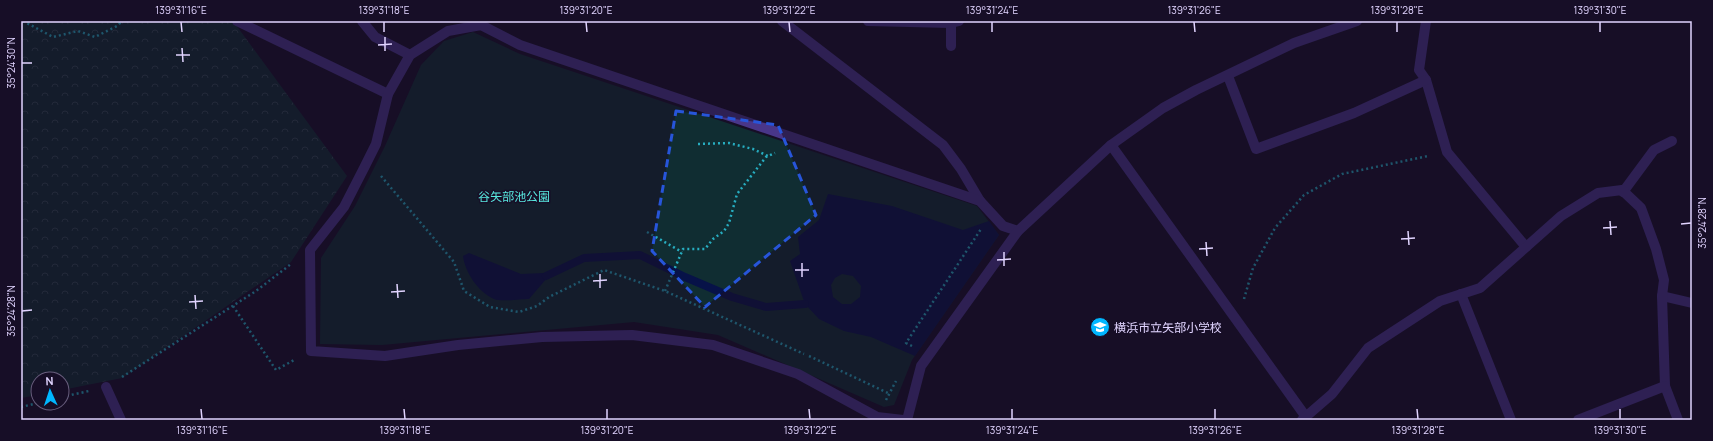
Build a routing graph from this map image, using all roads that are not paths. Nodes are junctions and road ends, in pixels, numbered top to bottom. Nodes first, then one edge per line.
1 (236, 21) edge
2 (362, 21) edge
3 (782, 21) edge
4 (868, 21) edge
5 (1357, 21) edge
6 (1426, 21) edge
7 (955, 22) edge
8 (951, 46) dead end
9 (410, 55) junction
10 (1228, 76) junction
11 (1426, 80) junction
12 (388, 94) junction
13 (1672, 141) dead end
14 (1111, 145) junction
15 (1624, 192) junction
16 (980, 201) junction
17 (1018, 231) junction
18 (1526, 247) junction
19 (1461, 294) junction
20 (1662, 296) junction
21 (1692, 303) edge
22 (1665, 386) junction
23 (106, 387) road end
24 (877, 419) edge
25 (1304, 419) edge
26 (121, 420) edge
27 (903, 420) edge
28 (907, 420) edge
29 (1511, 420) edge
30 (1578, 420) edge
31 (1678, 420) edge

1 - 12 street
2 - 9 street
3 - 16 street
4 - 7 street
5 - 10 street
6 - 11 street
7 - 8 street
9 - 12 street
9 - 16 street
10 - 11 street
10 - 14 street
11 - 18 street
12 - 24 street
13 - 15 street
14 - 17 street
14 - 25 street
15 - 18 street
15 - 20 street
16 - 17 street
17 - 28 street
18 - 19 street
19 - 25 street
19 - 29 street
20 - 21 street
20 - 22 street
22 - 30 street
22 - 31 street
23 - 26 street
24 - 27 street

